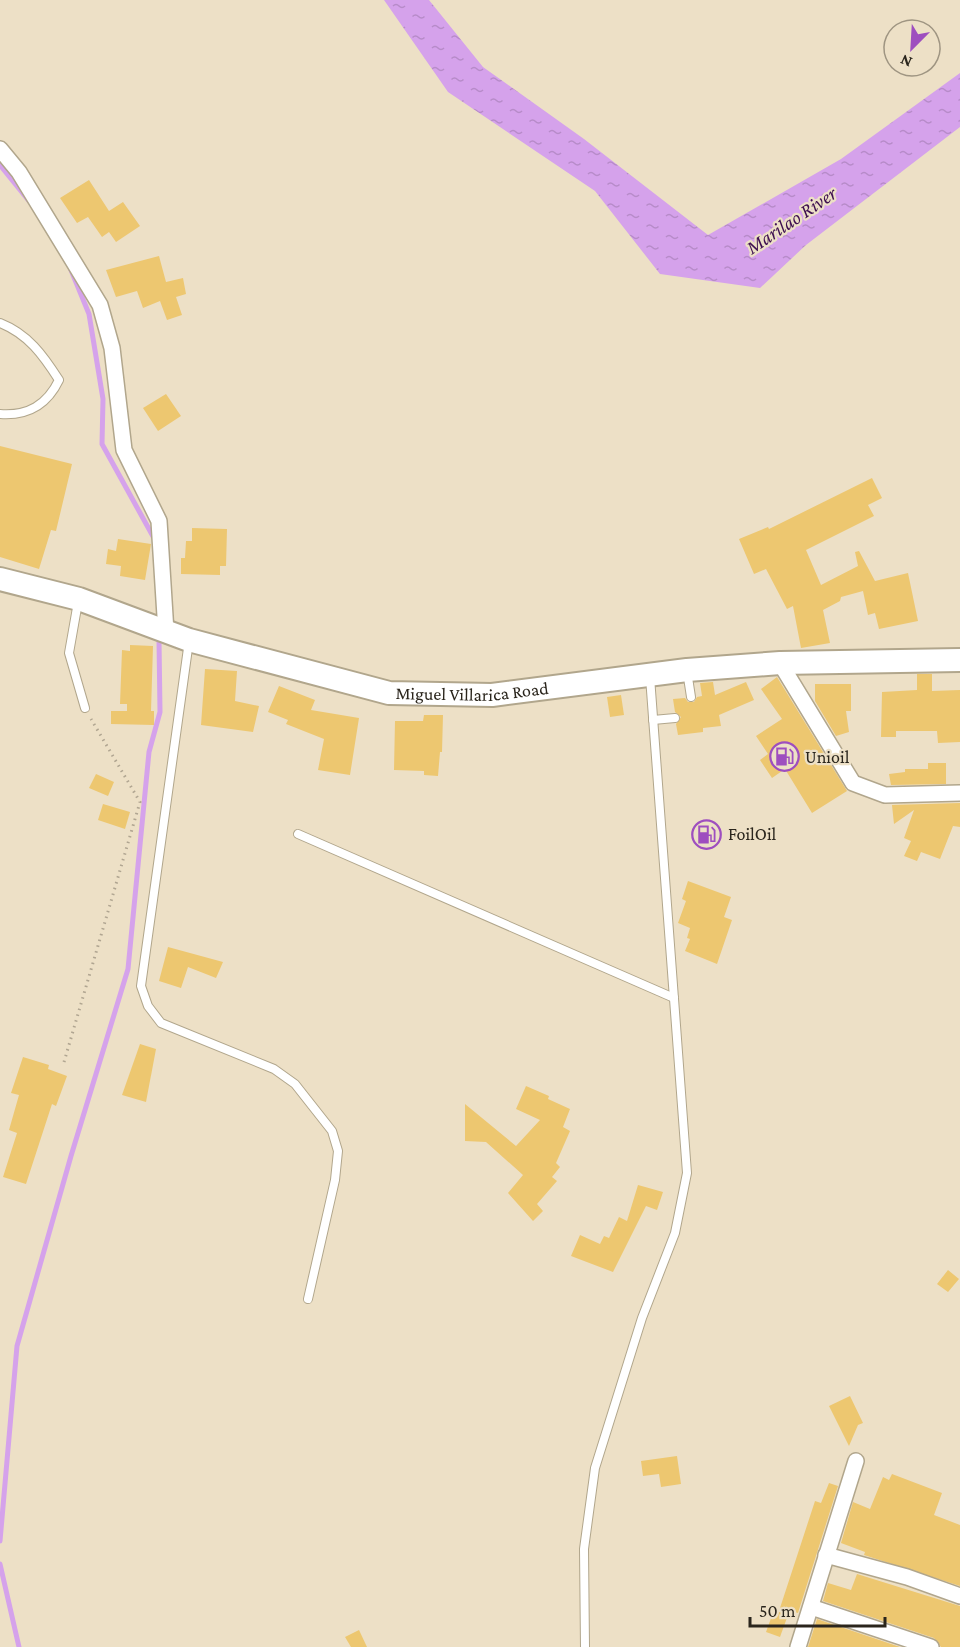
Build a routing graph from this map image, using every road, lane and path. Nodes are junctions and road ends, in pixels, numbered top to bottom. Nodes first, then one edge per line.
1 (0, 149) edge
2 (0, 323) edge
3 (0, 414) edge
4 (0, 579) edge
5 (79, 599) junction
6 (166, 632) junction
7 (189, 640) junction
8 (960, 660) edge
9 (780, 663) junction
10 (687, 670) junction
11 (650, 673) junction
12 (691, 697) dead end
13 (86, 708) joint
14 (675, 717) dead end
15 (654, 720) junction
16 (960, 793) edge
17 (298, 834) dead end
18 (674, 998) junction
19 (64, 1062) dead end
20 (308, 1299) dead end
21 (856, 1461) dead end
22 (826, 1555) junction
23 (960, 1596) edge
24 (811, 1607) junction
25 (585, 1647) edge
26 (798, 1647) edge
27 (931, 1647) edge

1 - 6 street
2 - 3 lane
4 - 5 main road, Miguel Villarica Road
5 - 6 main road, Miguel Villarica Road
5 - 13 lane
6 - 7 main road, Miguel Villarica Road
7 - 11 main road, Miguel Villarica Road
7 - 20 lane
8 - 9 main road, Miguel Villarica Road
9 - 10 main road, Miguel Villarica Road
9 - 16 street
10 - 11 main road, Miguel Villarica Road
10 - 12 lane
11 - 15 lane
13 - 19 path
14 - 15 lane
15 - 18 lane
17 - 18 lane
18 - 25 lane
21 - 22 street
22 - 23 street
22 - 24 street
24 - 26 street
24 - 27 street

